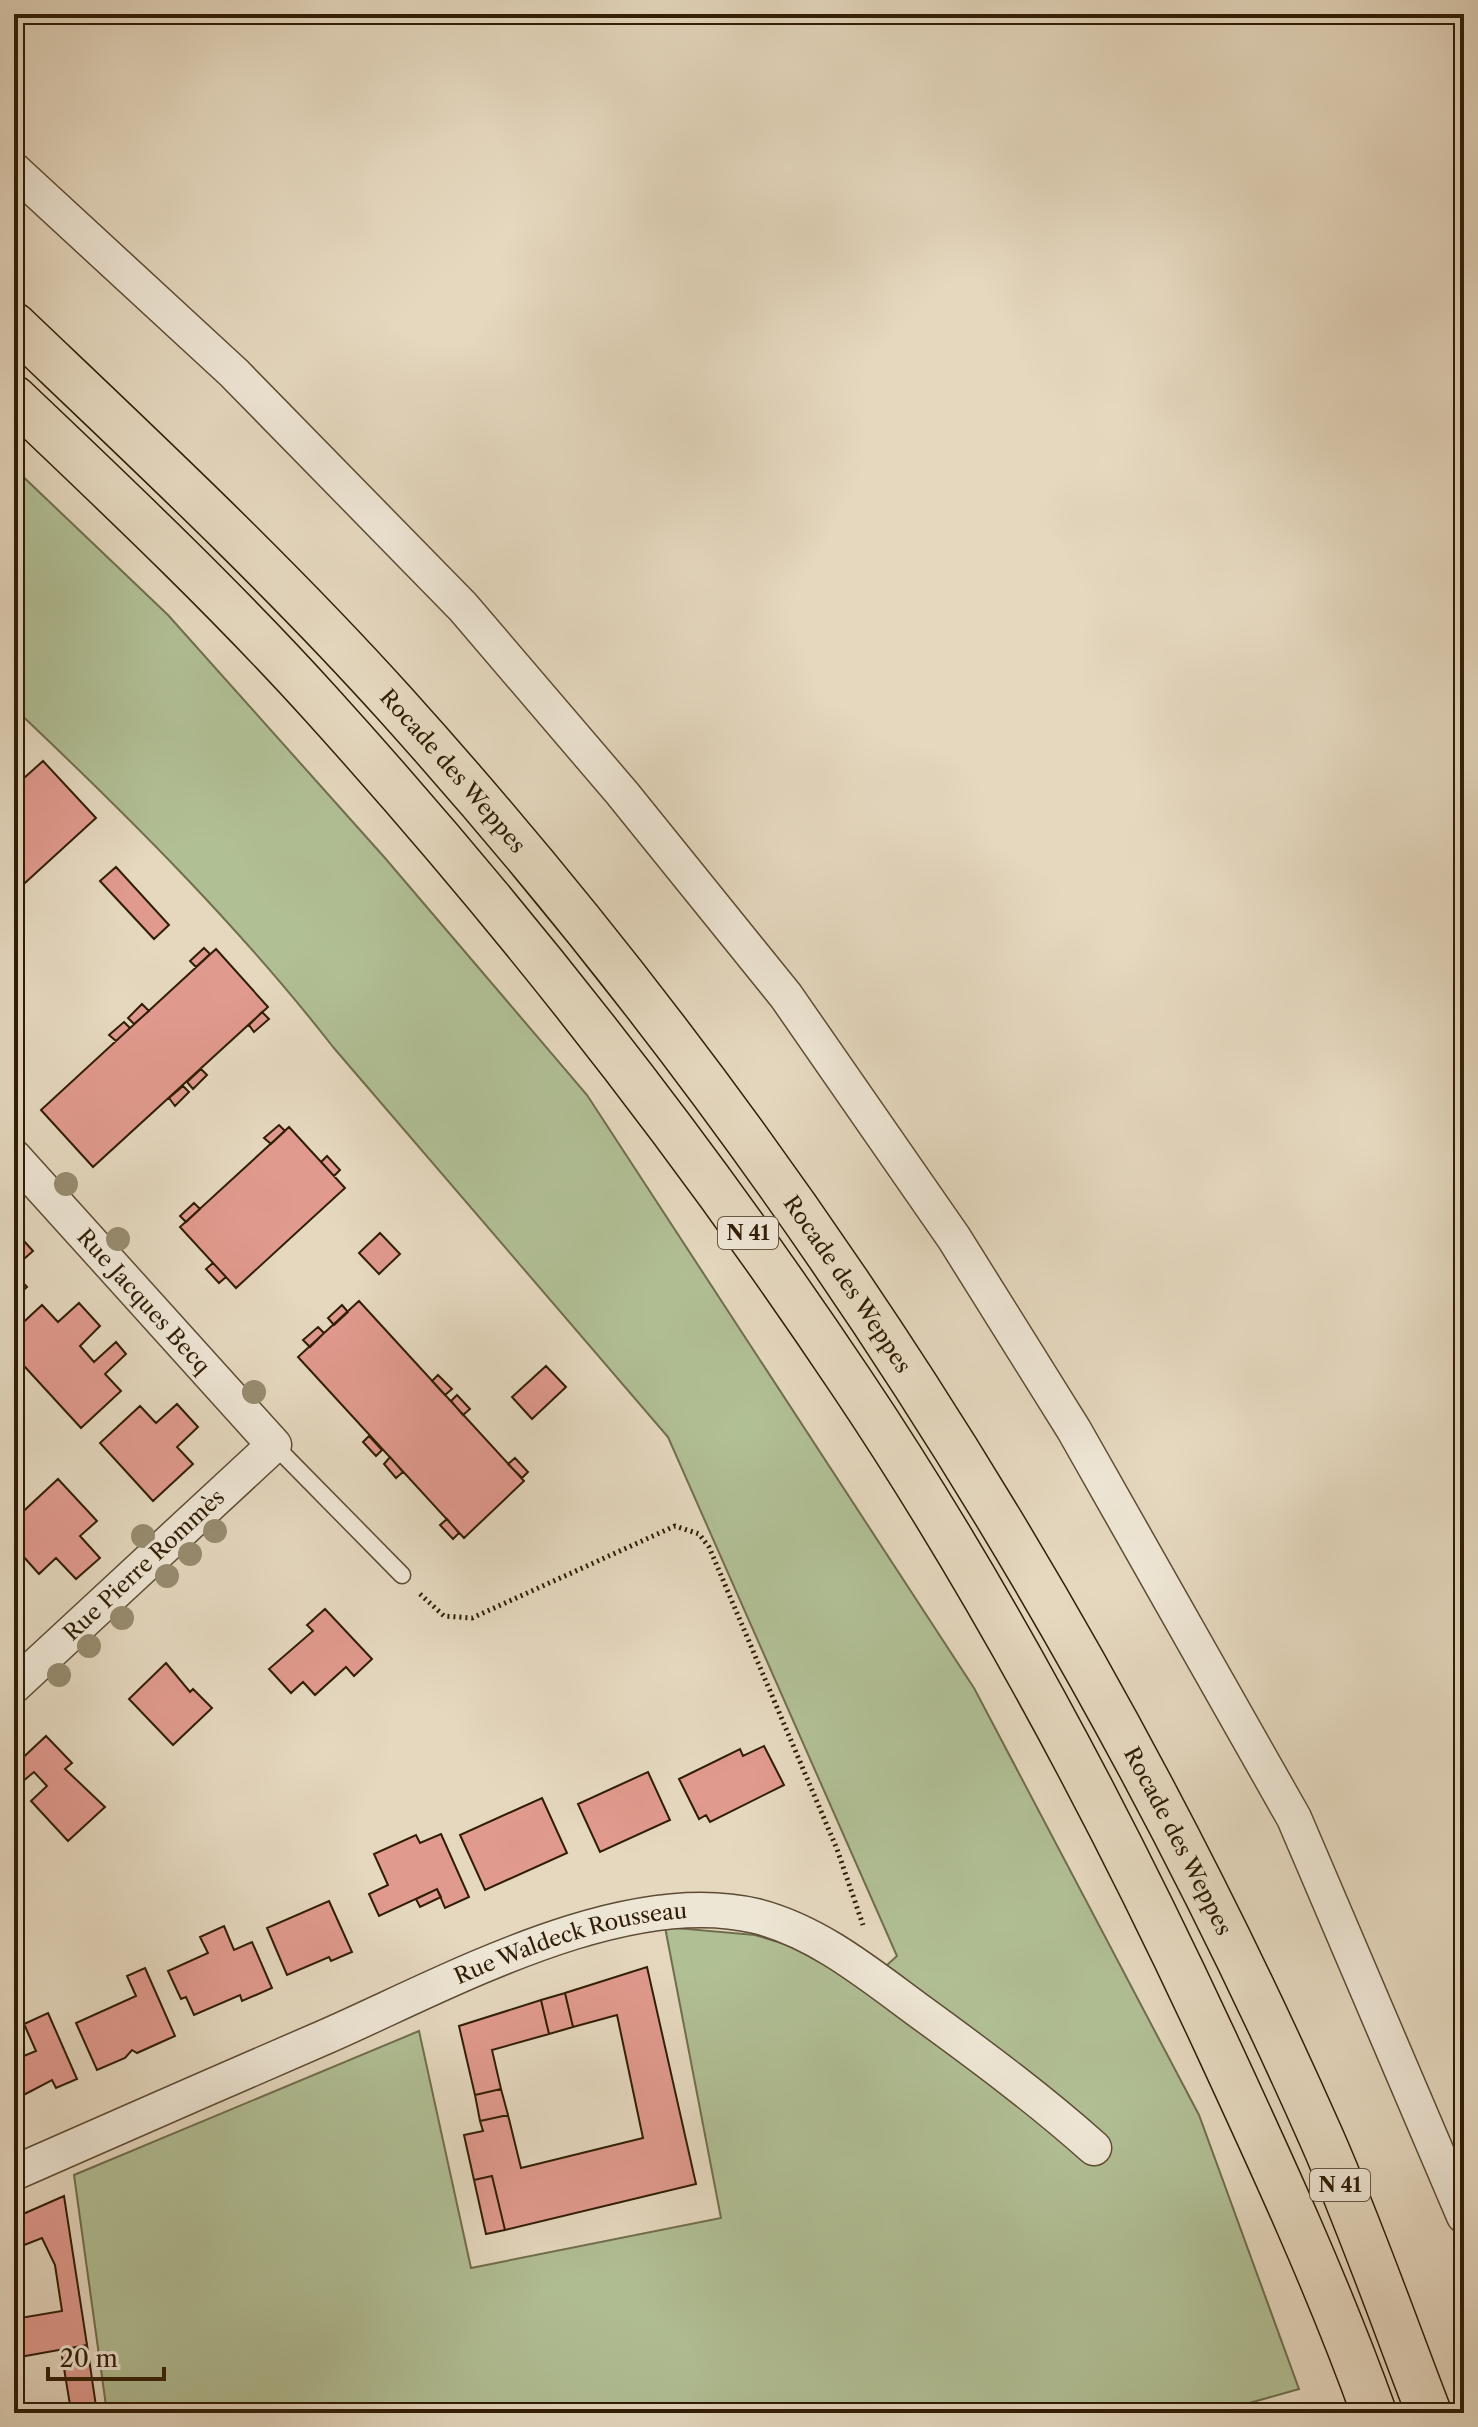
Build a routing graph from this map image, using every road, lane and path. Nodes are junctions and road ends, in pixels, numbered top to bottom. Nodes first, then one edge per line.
1 (14, 170) edge
2 (14, 325) edge
3 (14, 398) edge
4 (14, 1157) edge
5 (274, 1445) junction
6 (402, 1575) joint
7 (14, 1686) edge
8 (863, 1970) junction
9 (1094, 2148) dead end
10 (14, 2173) edge
11 (1464, 2216) edge
12 (1374, 2413) edge
13 (1429, 2413) edge

1 - 11 street
2 - 13 highway, Rocade des Weppes / N 41
3 - 12 highway, N 41
4 - 5 street, Rue Jacques Becq
5 - 6 lane
5 - 7 street, Rue Pierre Rommès
6 - 8 path
8 - 9 street, Rue Waldeck Rousseau
8 - 10 street, Rue Waldeck Rousseau

